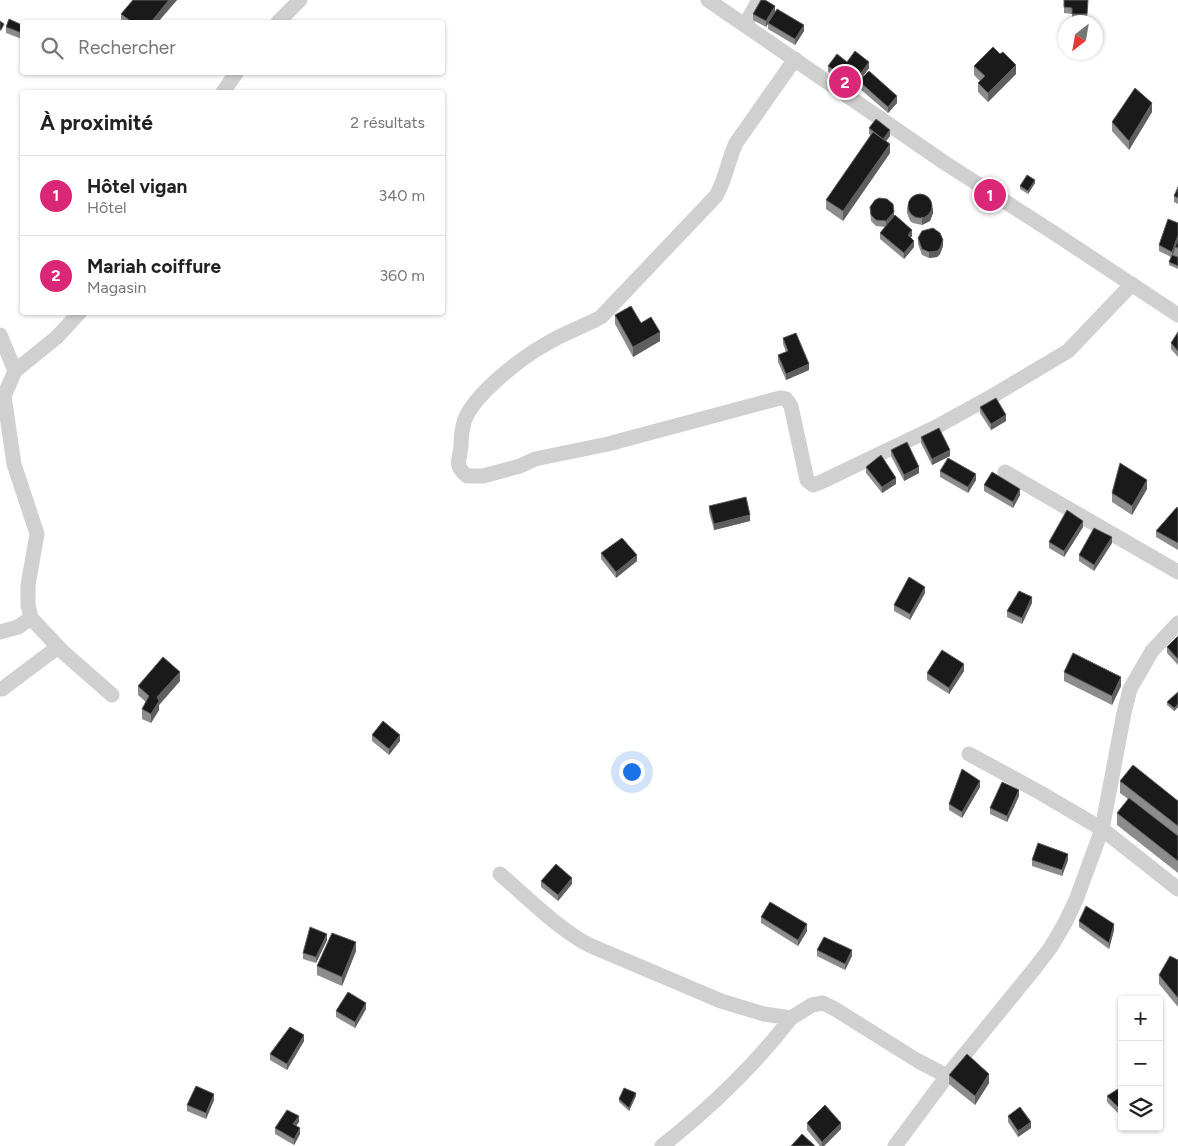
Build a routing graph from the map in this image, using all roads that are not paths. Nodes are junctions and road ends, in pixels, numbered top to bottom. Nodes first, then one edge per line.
1 (300, 0) edge
2 (708, 0) edge
3 (759, 0) edge
4 (280, 20) edge
5 (745, 25) junction
6 (794, 59) junction
7 (235, 75) edge
8 (224, 90) edge
9 (1132, 284) junction
10 (77, 315) edge
11 (1178, 315) edge
12 (0, 335) edge
13 (15, 371) junction
14 (1005, 472) dead end
15 (1178, 572) edge
16 (32, 618) junction
17 (1178, 623) edge
18 (0, 632) edge
19 (58, 647) junction
20 (2, 689) dead end
21 (112, 695) dead end
22 (969, 754) dead end
23 (1102, 829) junction
24 (500, 874) dead end
25 (1178, 889) edge
26 (791, 1018) junction
27 (947, 1076) junction
28 (662, 1146) edge
29 (894, 1146) edge

1 - 4 street
2 - 5 street
3 - 5 street
5 - 6 street
6 - 9 street
6 - 9 street
7 - 8 street
9 - 11 street
10 - 13 street
12 - 13 street
13 - 16 street
14 - 15 street
16 - 18 street
16 - 19 street
17 - 23 street
19 - 20 street
19 - 21 street
22 - 23 street
23 - 25 street
23 - 27 street
24 - 26 street
26 - 27 street
26 - 28 street
27 - 29 street

